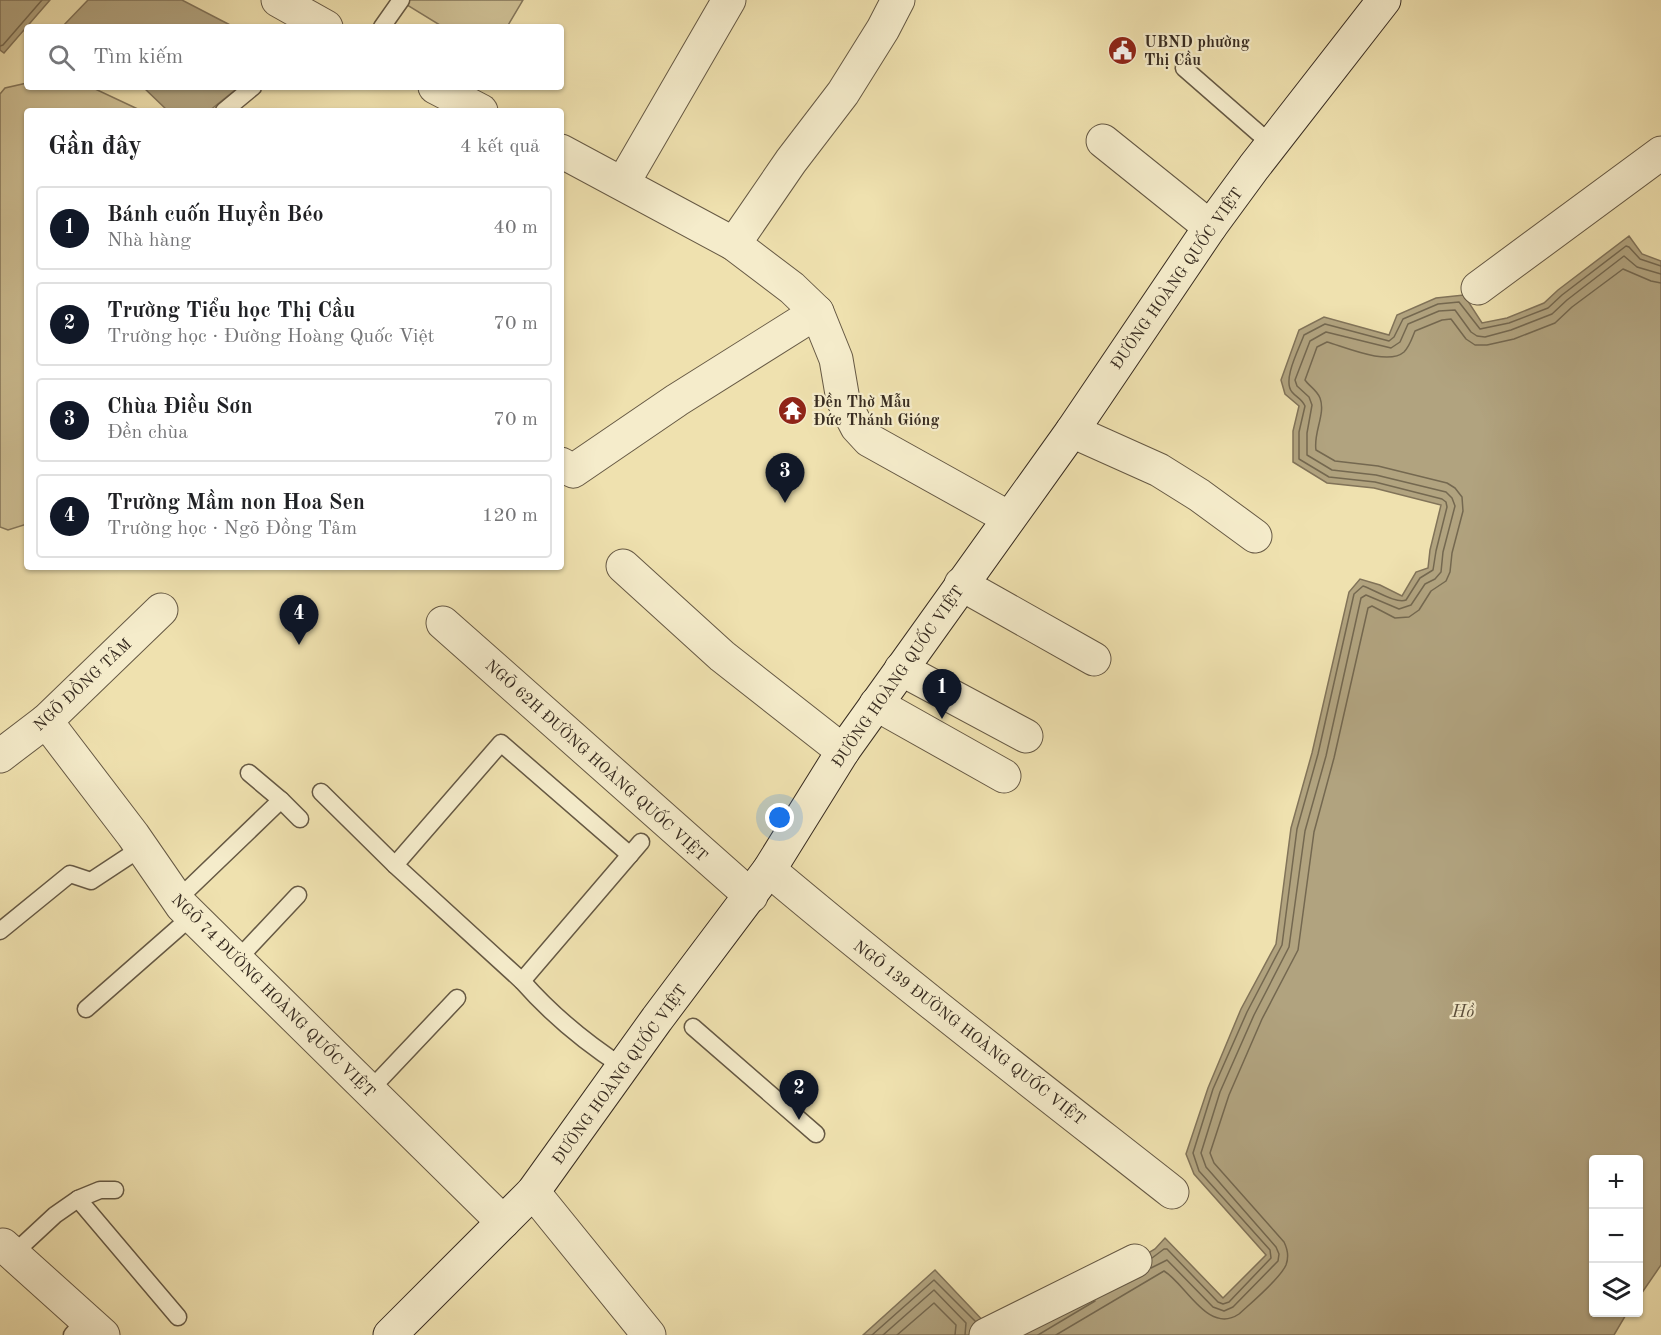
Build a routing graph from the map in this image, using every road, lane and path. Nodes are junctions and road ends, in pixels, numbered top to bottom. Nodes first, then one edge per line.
1 (278, 0) edge
2 (401, 0) edge
3 (729, 0) edge
4 (898, 0) edge
5 (1384, 0) edge
6 (321, 24) edge
7 (384, 24) edge
8 (1184, 68) dead end
9 (250, 90) edge
10 (228, 108) edge
11 (1103, 141) dead end
12 (1271, 144) junction
13 (564, 153) edge
14 (1661, 153) edge
15 (623, 183) junction
16 (1210, 227) junction
17 (735, 244) junction
18 (1478, 288) dead end
19 (817, 312) junction
20 (1072, 431) junction
21 (565, 472) edge
22 (1009, 518) junction
23 (1255, 536) dead end
24 (623, 566) dead end
25 (961, 584) junction
26 (161, 610) dead end
27 (443, 623) dead end
28 (1094, 659) dead end
29 (901, 669) junction
30 (876, 704) junction
31 (45, 721) junction
32 (1026, 736) dead end
33 (843, 751) junction
34 (0, 756) edge
35 (249, 773) dead end
36 (1004, 776) dead end
37 (321, 792) dead end
38 (281, 800) junction
39 (300, 819) dead end
40 (141, 848) junction
41 (395, 865) junction
42 (770, 870) junction
43 (298, 895) dead end
44 (751, 896) junction
45 (184, 908) junction
46 (0, 932) edge
47 (237, 960) junction
48 (522, 981) junction
49 (457, 998) dead end
50 (86, 1009) dead end
51 (693, 1027) dead end
52 (623, 1067) junction
53 (369, 1091) junction
54 (816, 1134) dead end
55 (115, 1190) dead end
56 (533, 1192) junction
57 (1172, 1192) dead end
58 (78, 1199) junction
59 (503, 1222) junction
60 (8, 1249) joint
61 (1135, 1260) dead end
62 (178, 1317) dead end
63 (87, 1330) edge
64 (390, 1335) edge
65 (649, 1335) edge
66 (986, 1335) edge

1 - 6 street
2 - 7 lane
3 - 15 street
4 - 17 street
5 - 12 street, ĐƯỜNG HOÀNG QUỐC VIỆT
8 - 12 lane
9 - 10 lane
11 - 16 street
12 - 16 street, ĐƯỜNG HOÀNG QUỐC VIỆT
13 - 15 street
14 - 18 street
15 - 17 street
16 - 20 street, ĐƯỜNG HOÀNG QUỐC VIỆT
17 - 19 street
19 - 21 street
19 - 22 street
20 - 22 street, ĐƯỜNG HOÀNG QUỐC VIỆT
20 - 23 street
22 - 25 street, ĐƯỜNG HOÀNG QUỐC VIỆT
24 - 33 street
25 - 28 street
25 - 29 street, ĐƯỜNG HOÀNG QUỐC VIỆT
26 - 31 street, NGÕ ĐỒNG TÂM
27 - 44 street, NGÕ 62H ĐƯỜNG HOÀNG QUỐC VIỆT
29 - 30 street, ĐƯỜNG HOÀNG QUỐC VIỆT
29 - 32 street
30 - 33 street, ĐƯỜNG HOÀNG QUỐC VIỆT
30 - 36 street
31 - 34 street, NGÕ ĐỒNG TÂM
31 - 40 street, NGÕ 74 ĐƯỜNG HOÀNG QUỐC VIỆT
33 - 42 street, ĐƯỜNG HOÀNG QUỐC VIỆT
35 - 38 lane
37 - 41 lane
38 - 39 lane
38 - 45 lane
40 - 45 street, NGÕ 74 ĐƯỜNG HOÀNG QUỐC VIỆT
40 - 46 lane
41 - 48 lane
41 - 48 lane
42 - 44 street, ĐƯỜNG HOÀNG QUỐC VIỆT
42 - 57 street, NGÕ 139 ĐƯỜNG HOÀNG QUỐC VIỆT
43 - 47 lane
44 - 52 street, ĐƯỜNG HOÀNG QUỐC VIỆT
45 - 47 street, NGÕ 74 ĐƯỜNG HOÀNG QUỐC VIỆT
45 - 50 lane
47 - 53 street, NGÕ 74 ĐƯỜNG HOÀNG QUỐC VIỆT
48 - 52 lane
49 - 53 lane
51 - 54 lane
52 - 56 street, ĐƯỜNG HOÀNG QUỐC VIỆT
53 - 59 street, NGÕ 74 ĐƯỜNG HOÀNG QUỐC VIỆT
55 - 58 lane
56 - 59 street, ĐƯỜNG HOÀNG QUỐC VIỆT
56 - 65 street
58 - 60 lane
58 - 62 lane
59 - 64 street, ĐƯỜNG HOÀNG QUỐC VIỆT
60 - 63 street
61 - 66 street

